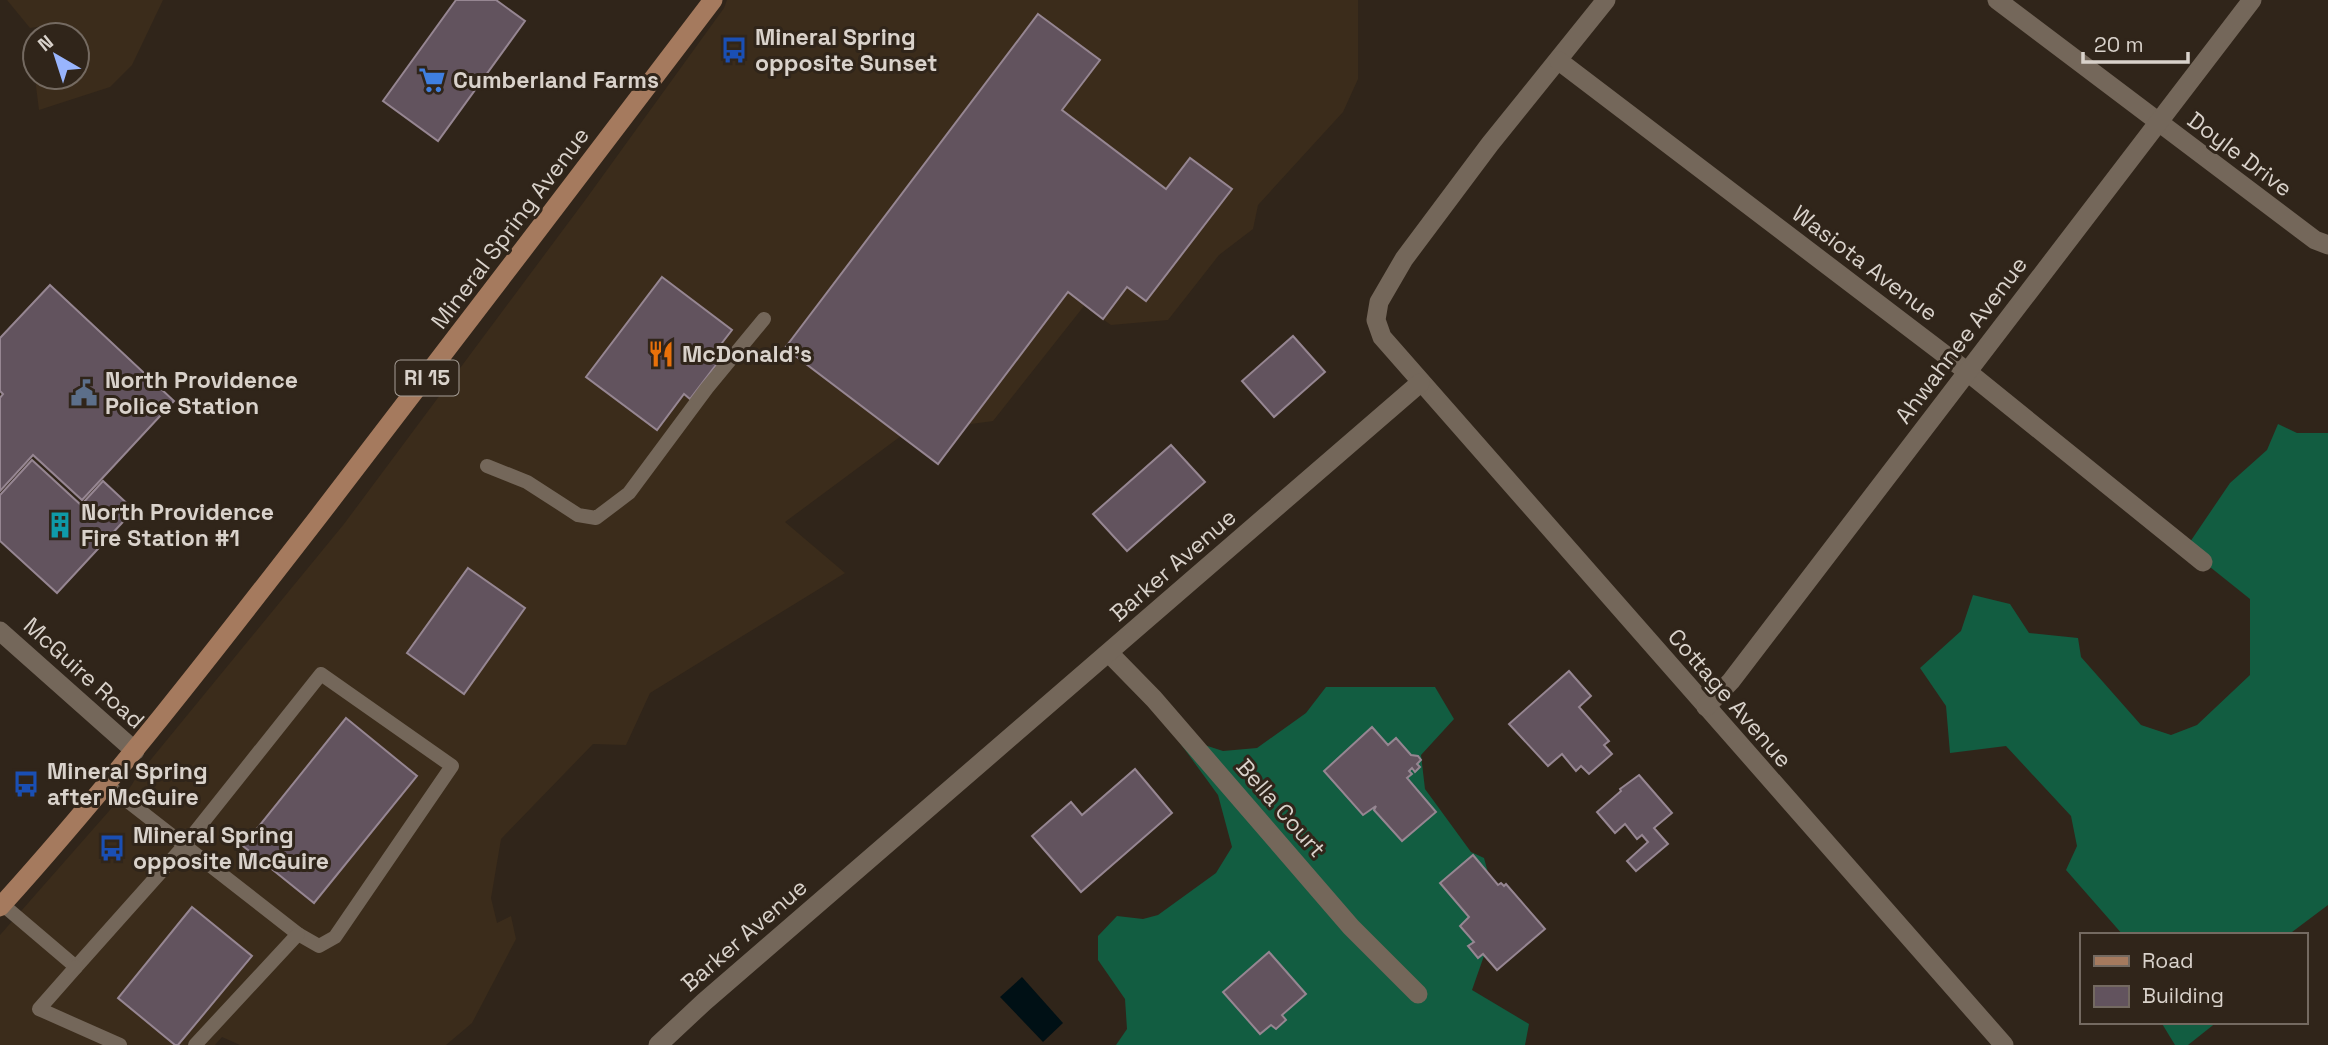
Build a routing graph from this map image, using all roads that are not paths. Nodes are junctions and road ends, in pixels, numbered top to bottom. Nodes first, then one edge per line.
1 (713, 0) edge
2 (1606, 0) edge
3 (1997, 0) edge
4 (2252, 0) edge
5 (1559, 61) junction
6 (2158, 124) junction
7 (2328, 245) edge
8 (764, 319) dead end
9 (1969, 373) junction
10 (1420, 383) junction
11 (487, 466) dead end
12 (2203, 562) dead end
13 (0, 631) edge
14 (1109, 653) junction
15 (1706, 707) junction
16 (135, 751) junction
17 (107, 785) junction
18 (184, 846) junction
19 (1, 905) edge
20 (298, 934) junction
21 (76, 967) junction
22 (1418, 994) dead end
23 (120, 1045) edge
24 (195, 1045) edge
25 (658, 1045) edge
26 (2004, 1045) edge

1 - 16 main road, Mineral Spring Avenue / RI 15
2 - 5 street
3 - 6 street, Doyle Drive
4 - 6 street, Ahwahnee Avenue
5 - 9 street, Wasiota Avenue
5 - 10 street
6 - 7 street, Doyle Drive
6 - 9 street, Ahwahnee Avenue
8 - 11 lane
9 - 12 street, Wasiota Avenue
9 - 15 street, Ahwahnee Avenue
10 - 14 street, Barker Avenue
10 - 15 street, Cottage Avenue
13 - 16 street, McGuire Road
14 - 22 street, Bella Court
14 - 25 street, Barker Avenue
15 - 26 street, Cottage Avenue
16 - 17 main road, Mineral Spring Avenue / RI 15
17 - 18 lane
17 - 19 main road, Mineral Spring Avenue / RI 15
18 - 20 lane
18 - 20 lane
18 - 21 lane
19 - 21 lane
20 - 24 lane
21 - 23 lane

